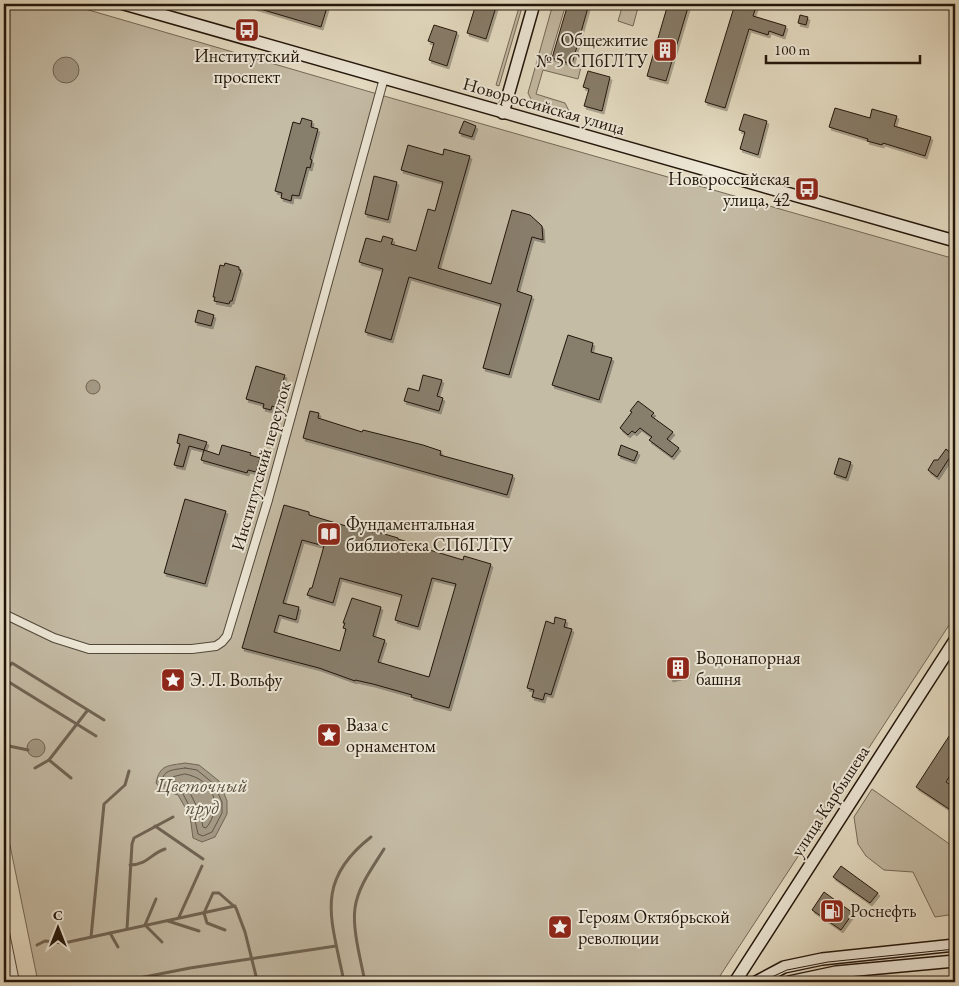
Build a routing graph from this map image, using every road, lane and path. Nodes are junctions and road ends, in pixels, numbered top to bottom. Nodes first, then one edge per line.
1 (124, 4) edge
2 (534, 4) edge
3 (384, 78) junction
4 (503, 113) junction
5 (955, 241) edge
6 (4, 614) edge
7 (955, 640) edge
8 (4, 928) edge
9 (5, 937) edge
10 (955, 945) edge
11 (955, 960) edge
12 (15, 982) edge
13 (735, 982) edge
14 (756, 982) edge
15 (789, 982) edge

1 - 3 main road, Новороссийская улица
2 - 4 main road
3 - 4 main road, Новороссийская улица
3 - 6 street, Институтский переулок
4 - 5 main road, Новороссийская улица
7 - 13 main road, улица Карбышева
8 - 9 street
9 - 12 street
10 - 14 main road
11 - 15 main road

